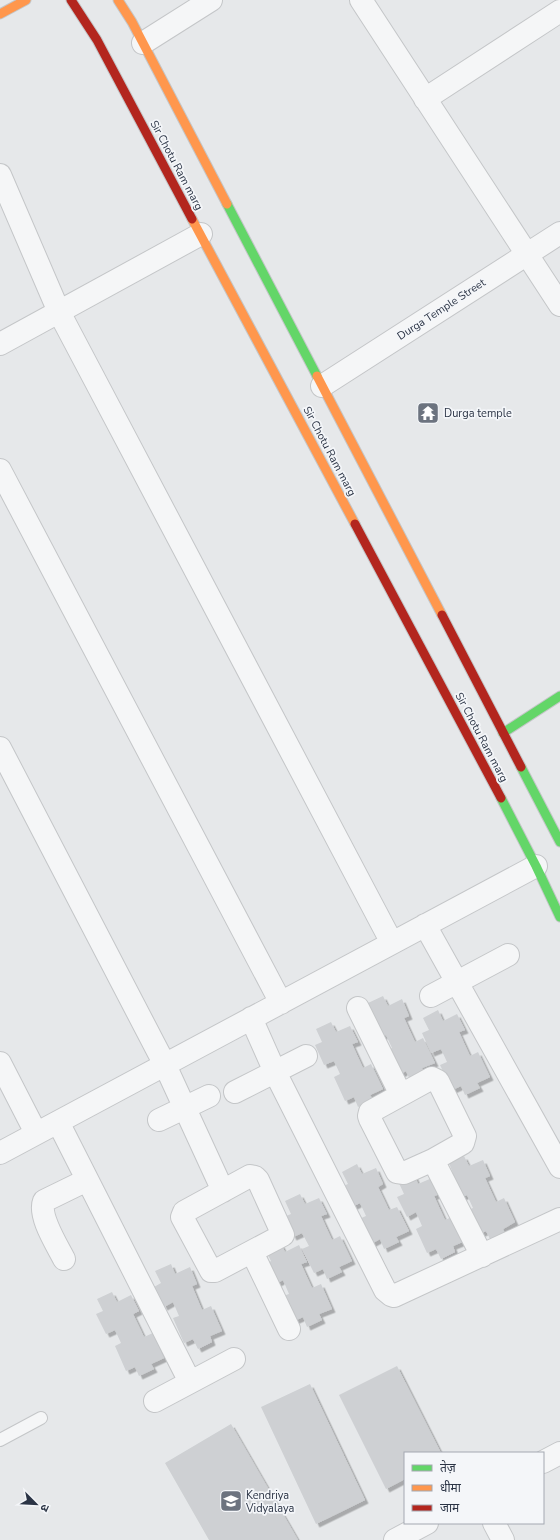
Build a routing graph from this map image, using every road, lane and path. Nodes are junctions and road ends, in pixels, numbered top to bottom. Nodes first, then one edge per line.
1 (26, 0) edge
2 (71, 0) edge
3 (118, 0) edge
4 (211, 0) edge
5 (361, 0) edge
6 (560, 12) edge
7 (0, 14) edge
8 (143, 43) junction
9 (426, 99) junction
10 (0, 175) edge
11 (560, 233) edge
12 (200, 234) junction
13 (527, 254) junction
14 (560, 305) edge
15 (59, 312) junction
16 (0, 344) edge
17 (322, 386) junction
18 (0, 470) edge
19 (560, 696) edge
20 (503, 733) junction
21 (0, 748) edge
22 (558, 831) edge
23 (536, 866) junction
24 (560, 917) edge
25 (425, 926) junction
26 (392, 943) junction
27 (508, 955) dead end
28 (457, 982) junction
29 (431, 996) dead end
30 (281, 1003) junction
31 (358, 1008) dead end
32 (251, 1018) junction
33 (306, 1056) dead end
34 (0, 1063) edge
35 (166, 1064) junction
36 (275, 1072) junction
37 (235, 1092) dead end
38 (401, 1095) junction
39 (208, 1096) dead end
40 (185, 1107) junction
41 (160, 1120) dead end
42 (58, 1122) junction
43 (36, 1133) junction
44 (0, 1153) edge
45 (433, 1160) junction
46 (560, 1167) edge
47 (87, 1180) junction
48 (223, 1191) junction
49 (560, 1219) edge
50 (252, 1252) junction
51 (482, 1256) junction
52 (64, 1259) dead end
53 (289, 1329) dead end
54 (234, 1359) dead end
55 (190, 1382) junction
56 (155, 1401) dead end
57 (41, 1418) dead end
58 (0, 1440) edge
59 (560, 1453) edge
60 (544, 1461) edge
61 (425, 1524) edge
62 (495, 1524) edge
63 (395, 1540) edge
64 (503, 1540) edge

1 - 7 street
2 - 12 street, Sir Chotu Ram marg
3 - 8 street, Sir Chotu Ram marg
4 - 8 street
5 - 9 street
6 - 9 street
8 - 17 street, Sir Chotu Ram marg
9 - 13 street
10 - 15 street
11 - 13 street, Durga Temple Street
12 - 15 street
12 - 23 street, Sir Chotu Ram marg
13 - 14 street
13 - 17 street, Durga Temple Street
15 - 16 street
15 - 26 street
17 - 20 street, Sir Chotu Ram marg
18 - 30 street
19 - 20 street
20 - 22 street, Sir Chotu Ram marg
21 - 35 street
23 - 24 street, Sir Chotu Ram marg
23 - 25 street
25 - 26 street
25 - 28 street
26 - 30 street
27 - 28 street
28 - 29 street
28 - 46 street
30 - 32 street
31 - 38 street
32 - 35 street
32 - 36 street
33 - 36 street
34 - 43 street
35 - 40 street
35 - 42 street
36 - 37 street
36 - 51 street
38 - 45 street
38 - 45 street
39 - 40 street
40 - 41 street
40 - 48 street
42 - 43 street
42 - 47 street
43 - 44 street
45 - 51 street
47 - 52 street
47 - 55 street
48 - 50 street
48 - 50 street
49 - 51 street
50 - 53 street
54 - 55 street
55 - 56 street
57 - 58 lane
59 - 60 street
61 - 63 street
62 - 64 street

